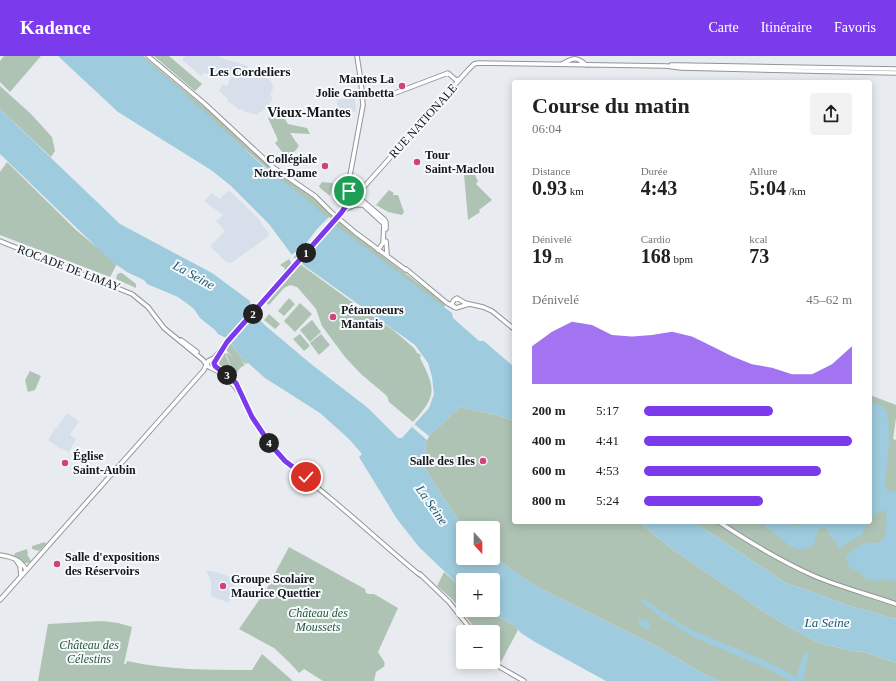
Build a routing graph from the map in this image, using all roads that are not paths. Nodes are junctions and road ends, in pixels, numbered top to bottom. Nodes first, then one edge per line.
1 (148, 56) edge
2 (357, 56) edge
3 (571, 59) edge
4 (576, 64) junction
5 (586, 65) junction
6 (666, 66) junction
7 (896, 70) edge
8 (896, 73) edge
9 (456, 82) junction
10 (362, 94) junction
11 (348, 188) junction
12 (355, 196) junction
13 (348, 202) junction
14 (363, 205) junction
15 (342, 213) junction
16 (0, 241) edge
17 (385, 246) junction
18 (380, 250) junction
19 (387, 254) junction
20 (406, 270) junction
21 (444, 300) junction
22 (453, 300) junction
23 (461, 301) junction
24 (469, 304) junction
25 (461, 306) junction
26 (454, 307) junction
27 (512, 327) edge
28 (175, 336) junction
29 (227, 342) junction
30 (210, 360) junction
31 (206, 364) junction
32 (214, 364) junction
33 (211, 368) junction
34 (192, 384) junction
35 (242, 397) junction
36 (722, 524) edge
37 (0, 555) edge
38 (34, 561) junction
39 (21, 565) junction
40 (26, 570) junction
41 (21, 576) junction
42 (0, 599) edge
43 (896, 604) edge
44 (467, 625) edge
45 (500, 666) edge
46 (524, 681) edge

1 - 18 main road
2 - 10 main road
3 - 4 main road
3 - 4 main road
3 - 5 main road
3 - 9 main road
4 - 5 main road
5 - 6 main road
6 - 7 main road
6 - 8 main road
9 - 10 main road
9 - 12 main road, RUE NATIONALE
10 - 11 main road
11 - 12 main road
11 - 13 main road
12 - 13 main road
12 - 14 main road
12 - 15 main road
12 - 17 main road
13 - 15 main road
14 - 15 main road
14 - 18 main road
15 - 29 main road, bridge
16 - 28 main road, ROCADE DE LIMAY
17 - 18 main road
17 - 19 main road
18 - 19 main road
18 - 20 main road
19 - 20 main road
20 - 21 main road
21 - 22 main road
21 - 26 main road
22 - 23 main road
22 - 26 main road
23 - 24 main road
23 - 25 main road
24 - 25 main road
24 - 27 main road
25 - 26 main road
28 - 30 main road
28 - 31 main road
29 - 30 main road
29 - 32 main road
30 - 31 main road
30 - 32 main road
31 - 33 main road
31 - 34 main road
32 - 33 main road
32 - 35 main road
33 - 34 main road
33 - 35 main road
34 - 38 main road
35 - 44 main road
36 - 43 main road
37 - 39 main road
38 - 39 main road
38 - 40 main road
39 - 40 main road
39 - 41 main road
40 - 41 main road
41 - 42 main road
45 - 46 main road

